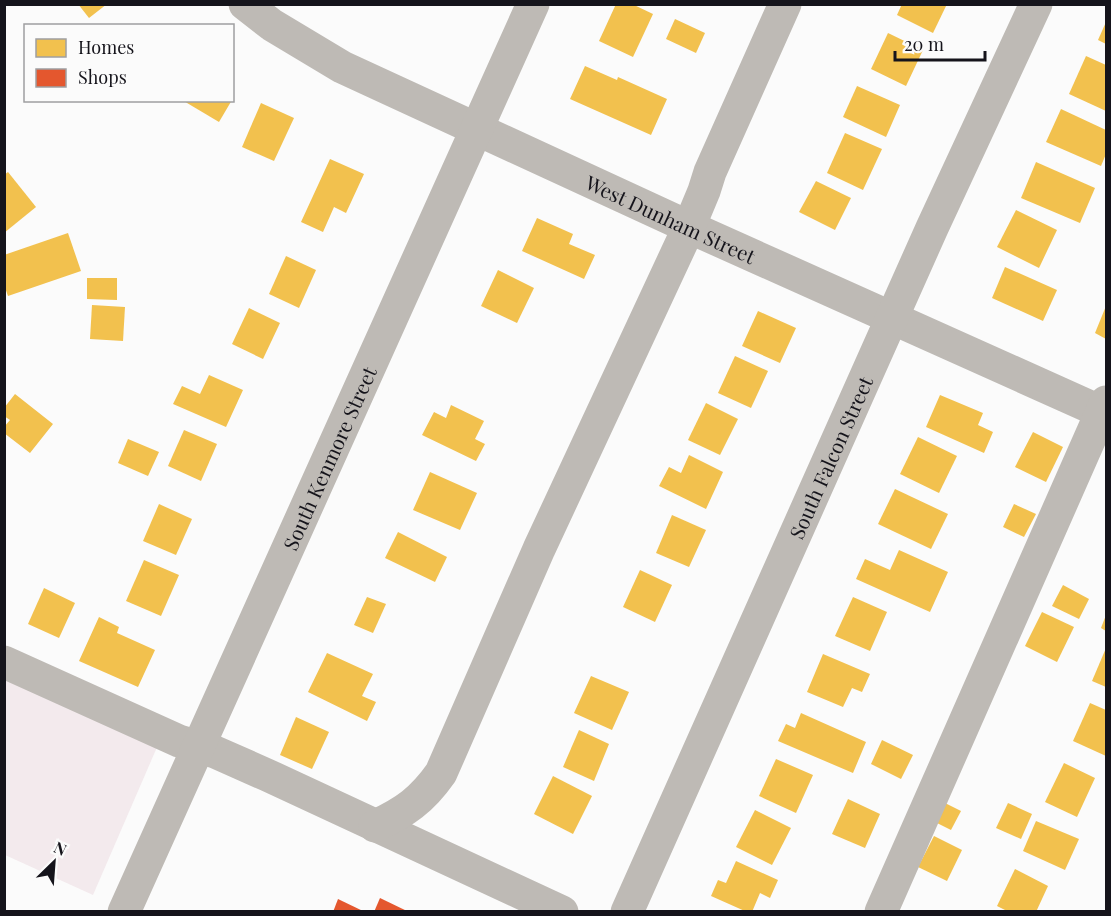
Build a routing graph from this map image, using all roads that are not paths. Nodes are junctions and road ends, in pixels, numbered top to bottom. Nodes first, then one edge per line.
1 (245, 4) edge
2 (533, 4) edge
3 (785, 4) edge
4 (1036, 4) edge
5 (476, 130) junction
6 (689, 227) junction
7 (892, 320) junction
8 (1105, 409) edge
9 (4, 662) edge
10 (199, 747) junction
11 (375, 826) junction
12 (124, 912) edge
13 (562, 912) edge
14 (627, 912) edge
15 (881, 912) edge

1 - 5 street, West Dunham Street
2 - 5 street, South Kenmore Street
3 - 6 street
4 - 7 street, South Falcon Street
5 - 6 street, West Dunham Street
5 - 10 street, South Kenmore Street
6 - 7 street, West Dunham Street
6 - 11 street
7 - 8 street, West Dunham Street
7 - 14 street, South Falcon Street
8 - 15 street
9 - 10 street
10 - 11 street
10 - 12 street, South Kenmore Street
11 - 13 street

